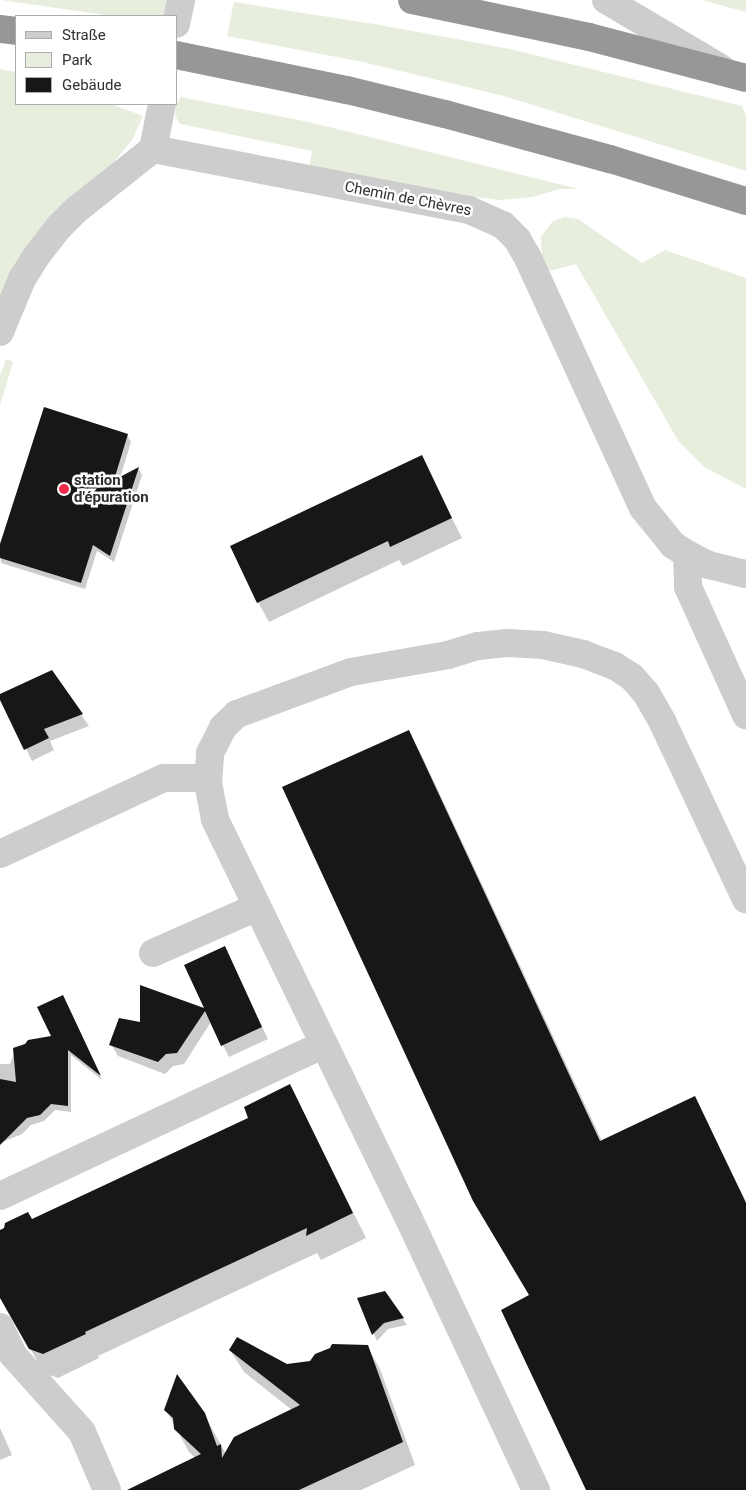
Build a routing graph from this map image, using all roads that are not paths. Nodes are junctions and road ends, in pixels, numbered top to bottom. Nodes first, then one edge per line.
1 (181, 0) edge
2 (412, 0) edge
3 (606, 0) edge
4 (178, 15) edge
5 (0, 29) edge
6 (15, 31) edge
7 (178, 55) edge
8 (737, 75) edge
9 (162, 105) edge
10 (153, 149) junction
11 (746, 200) edge
12 (0, 332) edge
13 (687, 554) junction
14 (746, 574) edge
15 (746, 715) edge
16 (208, 778) junction
17 (0, 854) edge
18 (746, 899) edge
19 (257, 907) junction
20 (153, 953) dead end
21 (323, 1045) junction
22 (0, 1196) edge
23 (0, 1328) edge
24 (107, 1490) edge
25 (536, 1490) edge

1 - 4 street
2 - 8 highway
3 - 8 street
5 - 6 highway
7 - 11 highway
9 - 10 street
10 - 12 street
10 - 13 street, Chemin de Chèvres
13 - 14 street, Chemin de Chèvres
13 - 15 street
16 - 17 street
16 - 18 street
16 - 19 street
19 - 20 street
19 - 21 street
21 - 22 street
21 - 25 street
23 - 24 street

